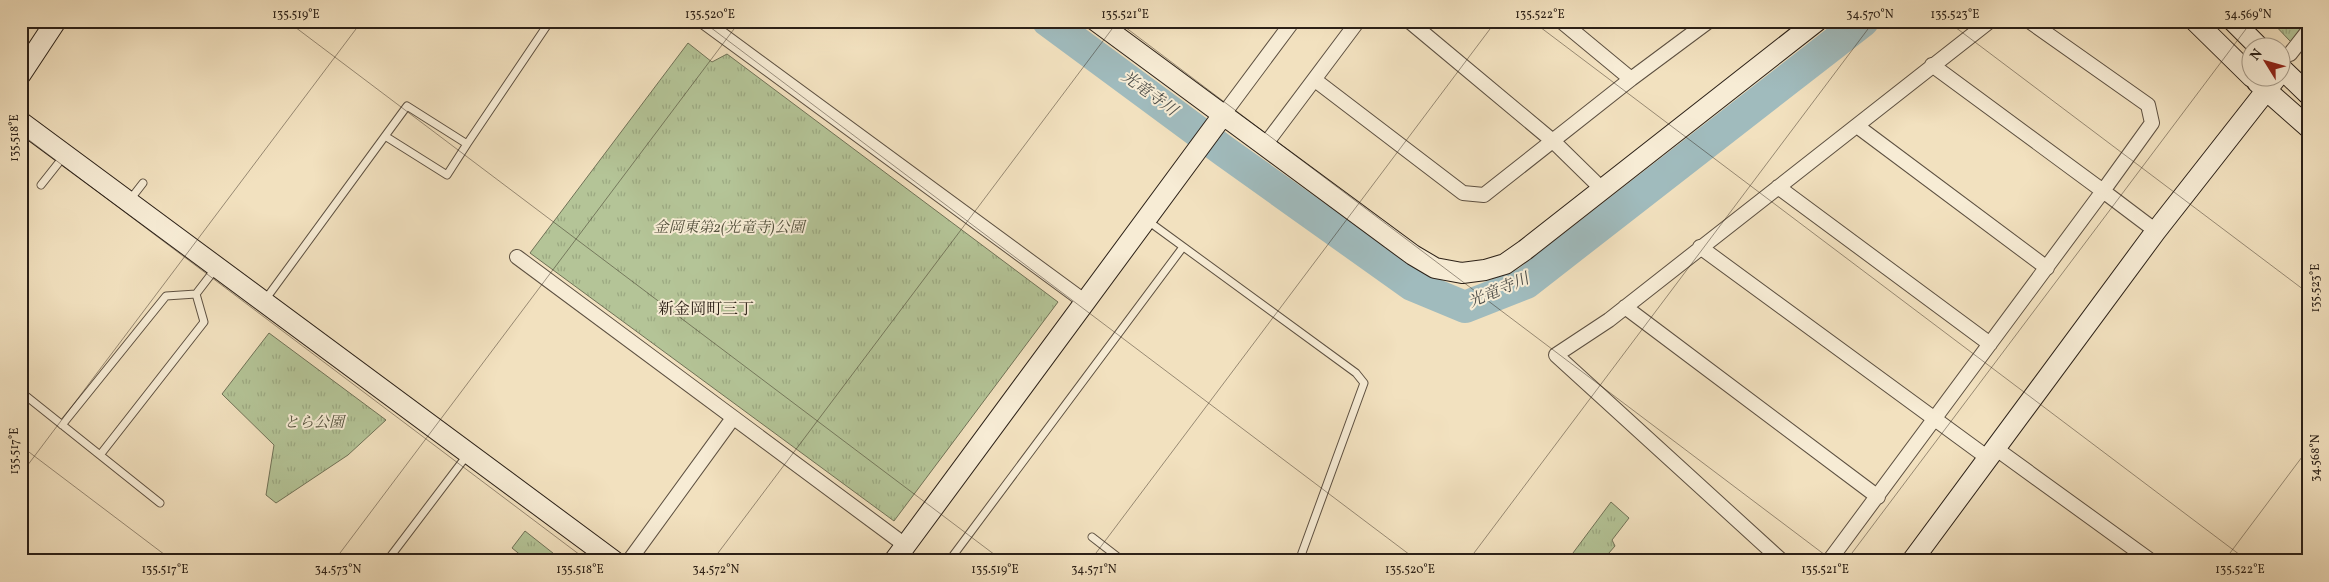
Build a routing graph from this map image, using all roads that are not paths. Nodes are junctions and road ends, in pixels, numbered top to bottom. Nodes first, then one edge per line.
1 (56, 21) edge
2 (550, 21) edge
3 (703, 21) edge
4 (1096, 21) edge
5 (1293, 21) edge
6 (1358, 21) edge
7 (1409, 21) edge
8 (1561, 21) edge
9 (1817, 21) edge
10 (1990, 21) edge
11 (2029, 21) edge
12 (2195, 21) edge
13 (2233, 21) edge
14 (1707, 22) edge
15 (2308, 31) edge
16 (2250, 38) edge
17 (2292, 50) edge
18 (2242, 52) edge
19 (1932, 65) junction
20 (21, 74) edge
21 (1631, 79) junction
22 (1315, 80) junction
23 (2292, 84) edge
24 (2262, 88) edge
25 (2283, 88) edge
26 (2308, 94) edge
27 (21, 122) edge
28 (1218, 122) junction
29 (1857, 126) junction
30 (2308, 127) edge
31 (385, 136) junction
32 (1554, 142) junction
33 (467, 144) junction
34 (1265, 145) junction
35 (66, 154) junction
36 (143, 183) dead end
37 (41, 185) dead end
38 (1778, 186) junction
39 (1603, 190) junction
40 (2103, 192) junction
41 (129, 201) junction
42 (1145, 219) junction
43 (2156, 231) junction
44 (1182, 247) junction
45 (1700, 247) junction
46 (517, 257) dead end
47 (217, 266) junction
48 (2047, 268) junction
49 (196, 294) junction
50 (265, 301) junction
51 (1084, 301) junction
52 (1625, 307) junction
53 (1990, 344) junction
54 (21, 392) edge
55 (733, 418) junction
56 (1934, 420) junction
57 (62, 425) junction
58 (1991, 453) junction
59 (468, 454) junction
60 (100, 455) junction
61 (1878, 497) junction
62 (160, 503) dead end
63 (1092, 537) dead end
64 (899, 553) edge
65 (387, 561) edge
66 (614, 561) edge
67 (629, 561) edge
68 (949, 561) edge
69 (1123, 561) edge
70 (1299, 561) edge
71 (1782, 561) edge
72 (1828, 561) edge
73 (1912, 561) edge
74 (2151, 561) edge

1 - 20 street
2 - 33 lane
3 - 51 street
4 - 28 street
5 - 28 street
6 - 22 street
7 - 32 street
8 - 21 street
9 - 39 street
10 - 19 street
11 - 40 street
12 - 18 street
13 - 16 street
14 - 21 street
15 - 17 street
19 - 29 street
19 - 40 street
21 - 32 street
22 - 32 street
22 - 34 street
23 - 26 street
24 - 43 street
25 - 30 street
27 - 35 street
28 - 34 street
28 - 42 street
29 - 38 street
29 - 48 street
31 - 33 lane
31 - 33 lane
31 - 50 lane
32 - 39 street
34 - 39 street
35 - 37 lane
35 - 41 street
36 - 41 lane
38 - 45 street
38 - 53 street
40 - 43 street
40 - 48 street
41 - 47 street
42 - 44 lane
42 - 51 street
43 - 58 street
44 - 68 lane
44 - 70 lane
45 - 52 street
45 - 56 street
46 - 55 street
47 - 49 lane
47 - 50 street
48 - 53 street
49 - 57 lane
49 - 60 lane
50 - 59 street
51 - 64 street
52 - 61 street
52 - 71 street
53 - 56 street
54 - 57 lane
55 - 64 street
55 - 67 street
56 - 58 street
56 - 61 street
57 - 60 lane
58 - 73 street
58 - 74 street
59 - 65 lane
59 - 66 street
60 - 62 lane
61 - 72 street
63 - 69 lane

